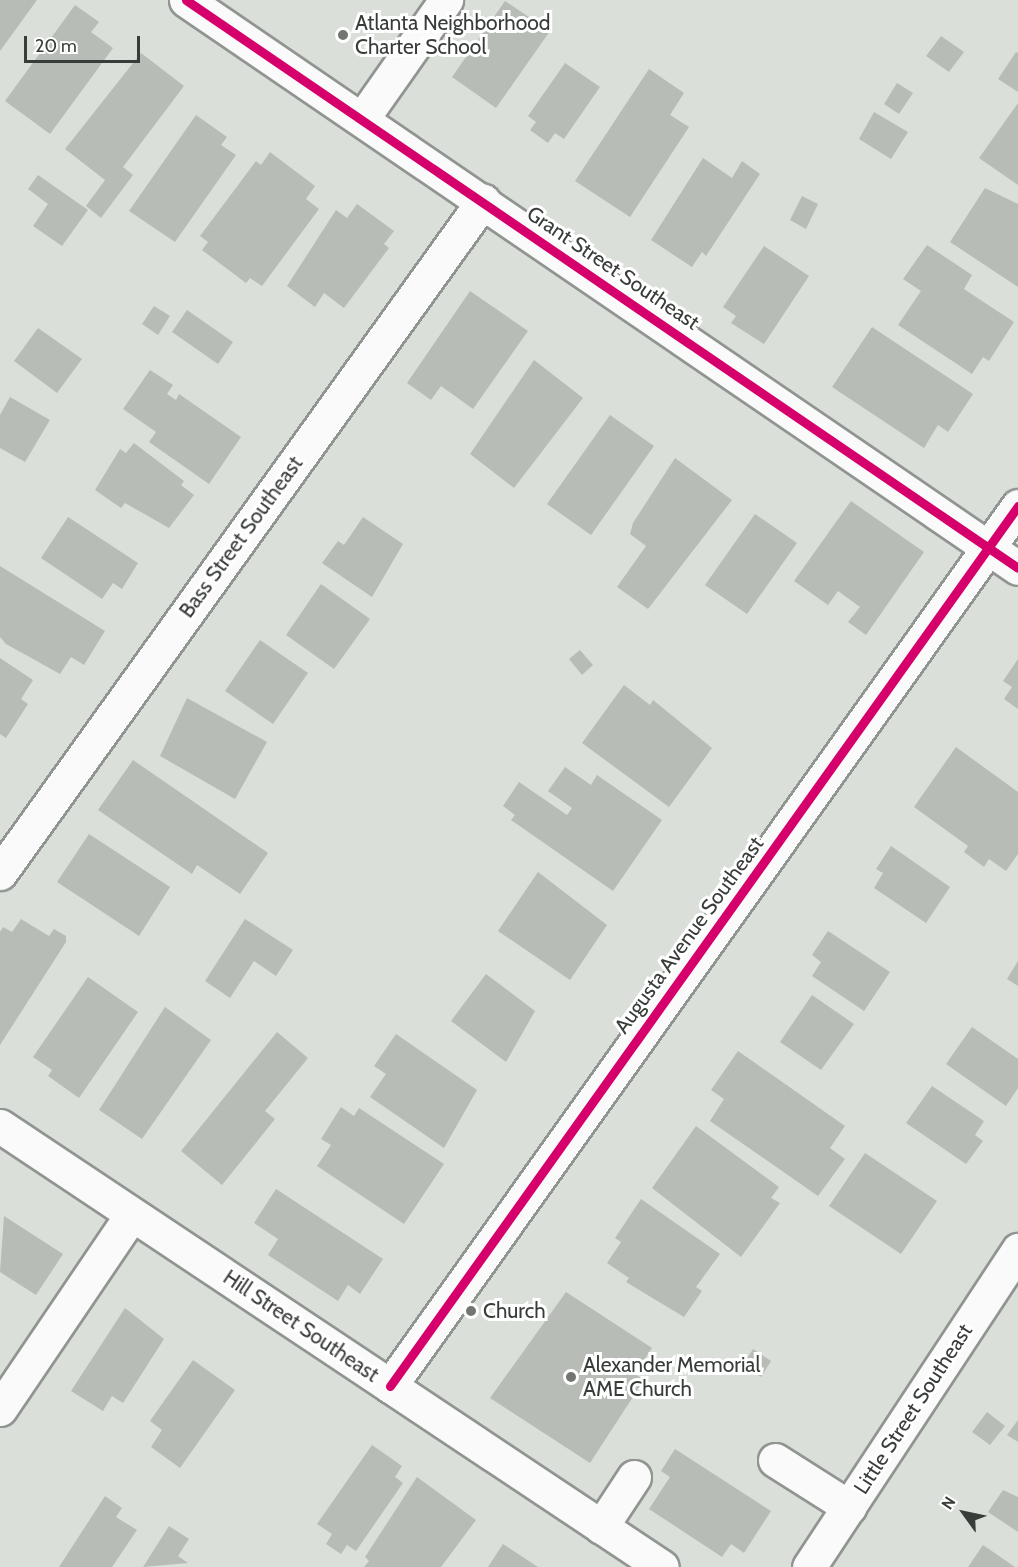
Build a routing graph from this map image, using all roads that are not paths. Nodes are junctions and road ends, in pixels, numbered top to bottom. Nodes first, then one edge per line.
1 (186, 0) edge
2 (446, 0) edge
3 (362, 119) junction
4 (483, 201) junction
5 (1018, 506) edge
6 (988, 547) junction
7 (1018, 568) edge
8 (0, 873) edge
9 (0, 1126) edge
10 (132, 1214) junction
11 (1018, 1250) edge
12 (390, 1386) junction
13 (0, 1408) edge
14 (775, 1460) dead end
15 (634, 1477) dead end
16 (849, 1507) junction
17 (601, 1527) junction
18 (662, 1567) edge
19 (809, 1567) edge

1 - 3 street, Grant Street Southeast
2 - 3 street
3 - 4 street, Grant Street Southeast
4 - 6 street, Grant Street Southeast
4 - 8 street, Bass Street Southeast
5 - 6 street, Augusta Avenue Southeast
6 - 7 street, Grant Street Southeast
6 - 12 street, Augusta Avenue Southeast
9 - 10 street, Hill Street Southeast
10 - 12 street, Hill Street Southeast
10 - 13 street
11 - 16 street, Little Street Southeast
12 - 17 street, Hill Street Southeast
14 - 16 street
15 - 17 street
16 - 19 street, Little Street Southeast
17 - 18 street, Hill Street Southeast

